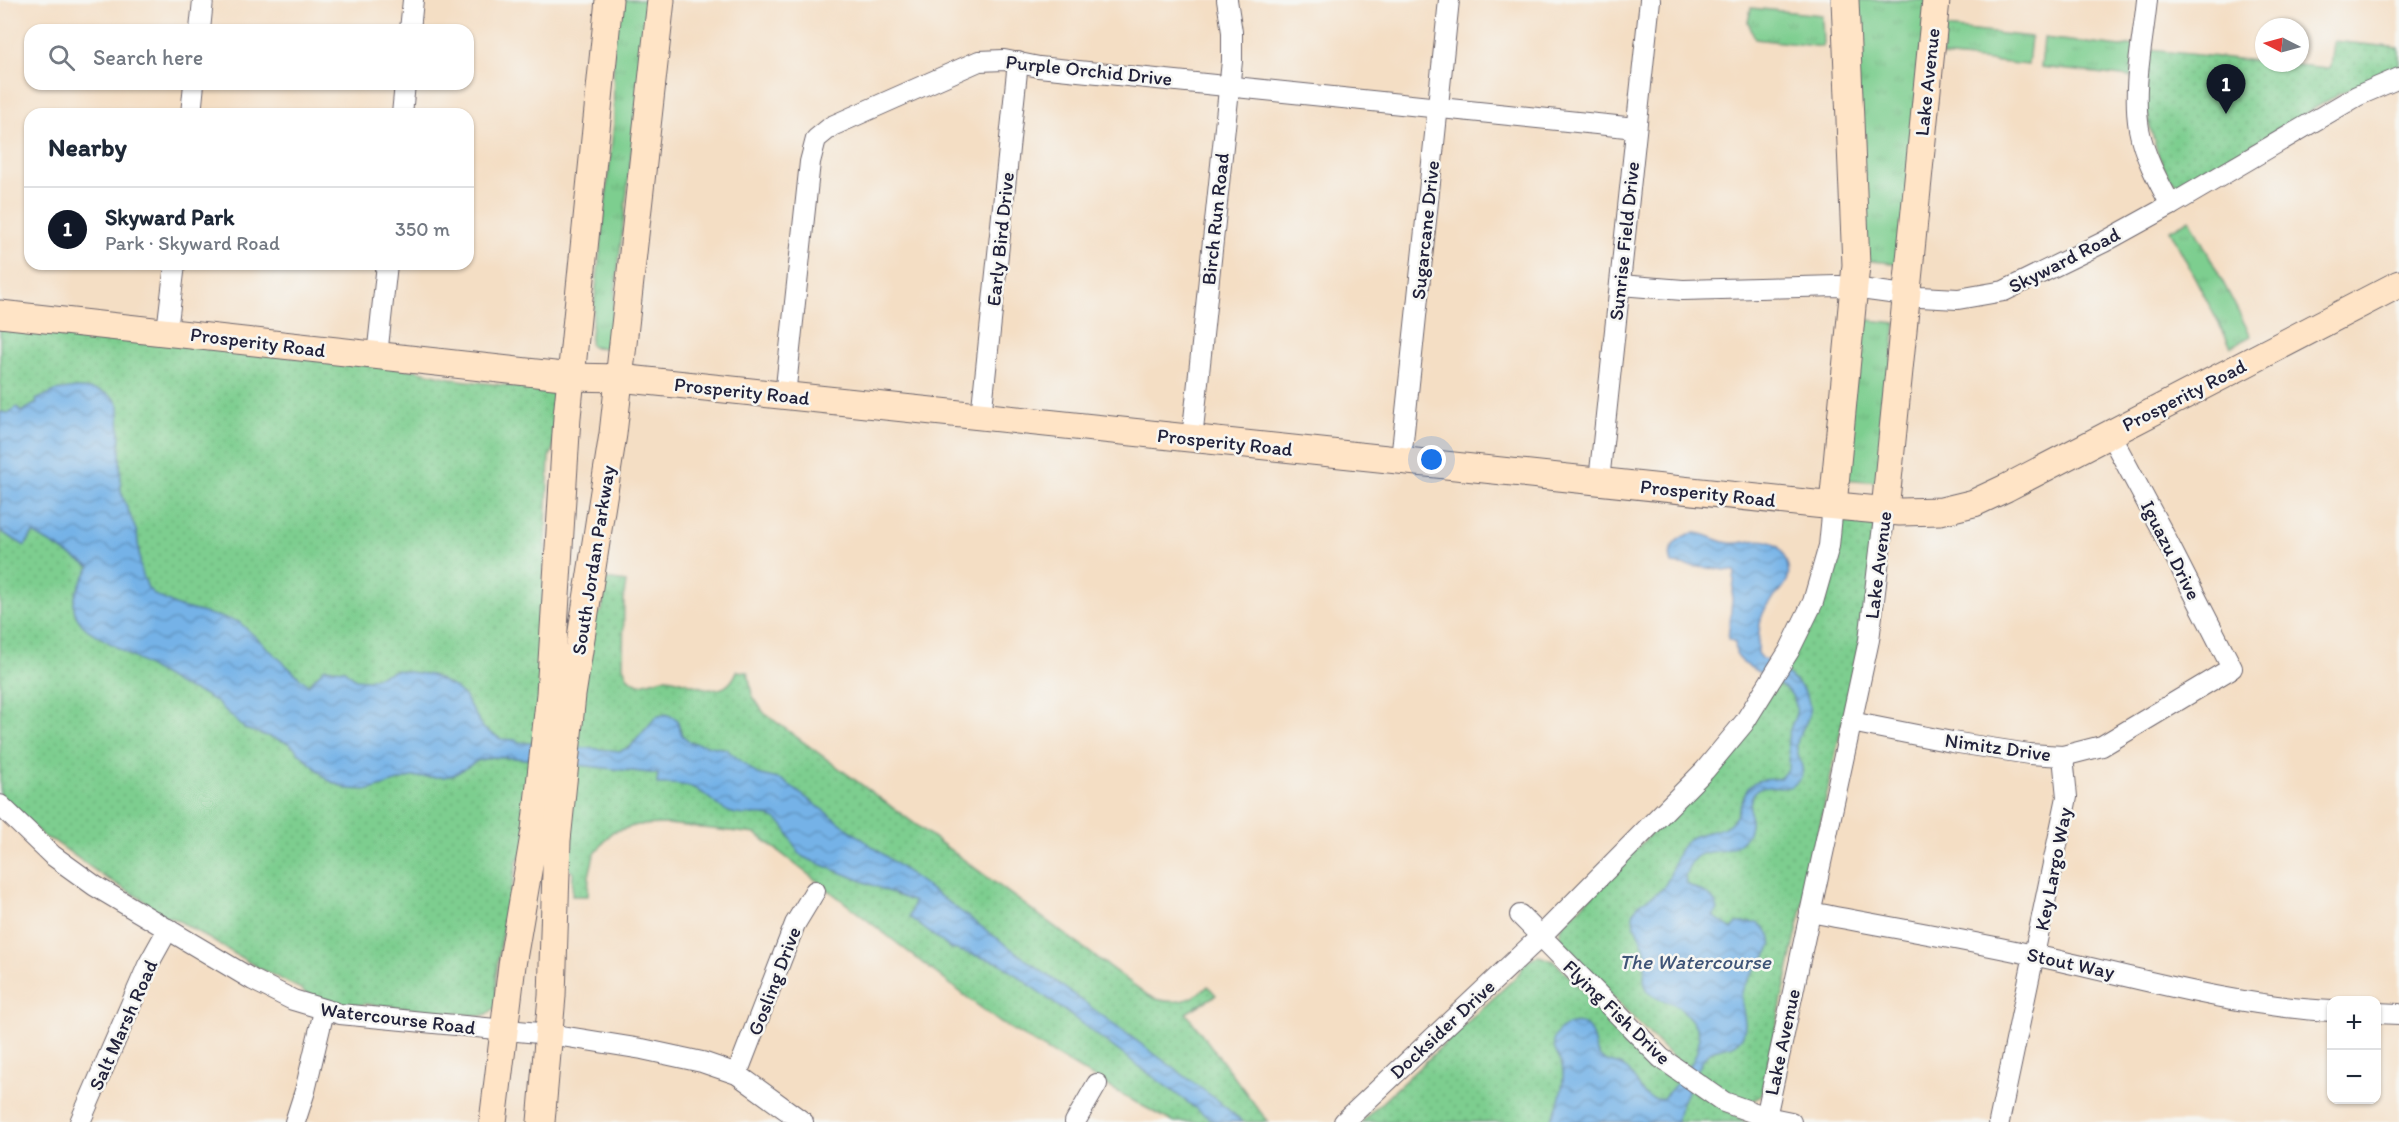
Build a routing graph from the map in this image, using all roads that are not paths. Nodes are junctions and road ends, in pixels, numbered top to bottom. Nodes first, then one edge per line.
1 (203, 0) edge
2 (413, 0) edge
3 (609, 0) edge
4 (661, 0) edge
5 (1227, 0) edge
6 (1449, 0) edge
7 (1650, 0) edge
8 (1845, 0) edge
9 (1936, 0) edge
10 (2147, 0) edge
11 (201, 24) edge
12 (411, 24) edge
13 (1018, 62) junction
14 (2399, 78) edge
15 (1229, 85) junction
16 (193, 90) edge
17 (404, 90) edge
18 (1438, 107) junction
19 (192, 108) edge
20 (403, 108) edge
21 (1636, 128) junction
22 (2170, 205) junction
23 (174, 270) edge
24 (386, 270) edge
25 (2399, 284) edge
26 (1620, 285) junction
27 (1854, 288) junction
28 (1905, 295) junction
29 (0, 314) edge
30 (167, 331) junction
31 (377, 356) junction
32 (572, 377) junction
33 (619, 378) junction
34 (785, 396) junction
35 (981, 417) junction
36 (2110, 434) junction
37 (1192, 439) junction
38 (1401, 460) junction
39 (1599, 481) junction
40 (1833, 505) junction
41 (1884, 510) junction
42 (2232, 668) joint
43 (561, 694) junction
44 (1851, 722) junction
45 (2063, 756) junction
46 (0, 805) edge
47 (549, 809) junction
48 (815, 891) dead end
49 (1810, 912) junction
50 (1520, 915) dead end
51 (168, 929) junction
52 (1541, 936) junction
53 (2036, 955) junction
54 (324, 1011) junction
55 (2327, 1011) edge
56 (2381, 1013) edge
57 (2399, 1014) edge
58 (503, 1030) junction
59 (549, 1034) junction
60 (737, 1074) junction
61 (1097, 1084) dead end
62 (1765, 1119) edge
63 (80, 1122) edge
64 (295, 1122) edge
65 (493, 1122) edge
66 (541, 1122) edge
67 (803, 1122) edge
68 (1075, 1122) edge
69 (1344, 1122) edge
70 (1791, 1122) edge
71 (2000, 1122) edge

1 - 11 street
2 - 12 street
3 - 32 street, South Jordan Parkway
4 - 33 street, South Jordan Parkway
5 - 15 street, Birch Run Road
6 - 18 street, Sugarcane Drive
7 - 21 street, Sunrise Field Drive
8 - 27 street
9 - 28 street, Lake Avenue
10 - 22 street
13 - 15 street, Purple Orchid Drive
13 - 34 street, Purple Orchid Drive
13 - 35 street, Early Bird Drive
14 - 22 street, Skyward Road
15 - 18 street, Purple Orchid Drive
15 - 37 street, Birch Run Road
16 - 19 street
17 - 20 street
18 - 21 street, Purple Orchid Drive
18 - 38 street, Sugarcane Drive
21 - 26 street, Sunrise Field Drive
22 - 28 street, Skyward Road
23 - 30 street
24 - 31 street
25 - 36 street, Prosperity Road
26 - 27 street, Skyward Road
26 - 39 street, Sunrise Field Drive
27 - 28 street, Skyward Road
27 - 40 street
28 - 41 street, Lake Avenue
29 - 30 street, Prosperity Road
30 - 31 street, Prosperity Road
31 - 32 street, Prosperity Road
32 - 33 street, Prosperity Road
32 - 43 street, South Jordan Parkway
33 - 34 street, Prosperity Road
33 - 43 street, South Jordan Parkway
34 - 35 street, Prosperity Road
35 - 37 street, Prosperity Road
36 - 41 street, Prosperity Road
36 - 42 street, Iguazu Drive
37 - 38 street, Prosperity Road
38 - 39 street, Prosperity Road
39 - 40 street, Prosperity Road
40 - 41 street, Prosperity Road
40 - 52 street
41 - 44 street, Lake Avenue
42 - 45 street, Nimitz Drive
43 - 47 street, South Jordan Parkway
44 - 45 street, Nimitz Drive
44 - 49 street, Lake Avenue
45 - 53 street, Key Largo Way
46 - 51 street, Watercourse Road
47 - 58 street, South Jordan Parkway
47 - 59 street, South Jordan Parkway
48 - 60 street, Gosling Drive
49 - 53 street, Stout Way
49 - 62 street, Lake Avenue
50 - 52 street, Flying Fish Drive
51 - 54 street, Watercourse Road
51 - 63 street, Salt Marsh Road
52 - 62 street, Flying Fish Drive
52 - 69 street, Docksider Drive
53 - 55 street, Stout Way
53 - 71 street, Key Largo Way
54 - 58 street, Watercourse Road
54 - 64 street
56 - 57 street
58 - 59 street, Watercourse Road
58 - 65 street, South Jordan Parkway
59 - 60 street, Watercourse Road
59 - 66 street, South Jordan Parkway
60 - 67 street, Watercourse Road
61 - 68 street
62 - 70 street, Flying Fish Drive

